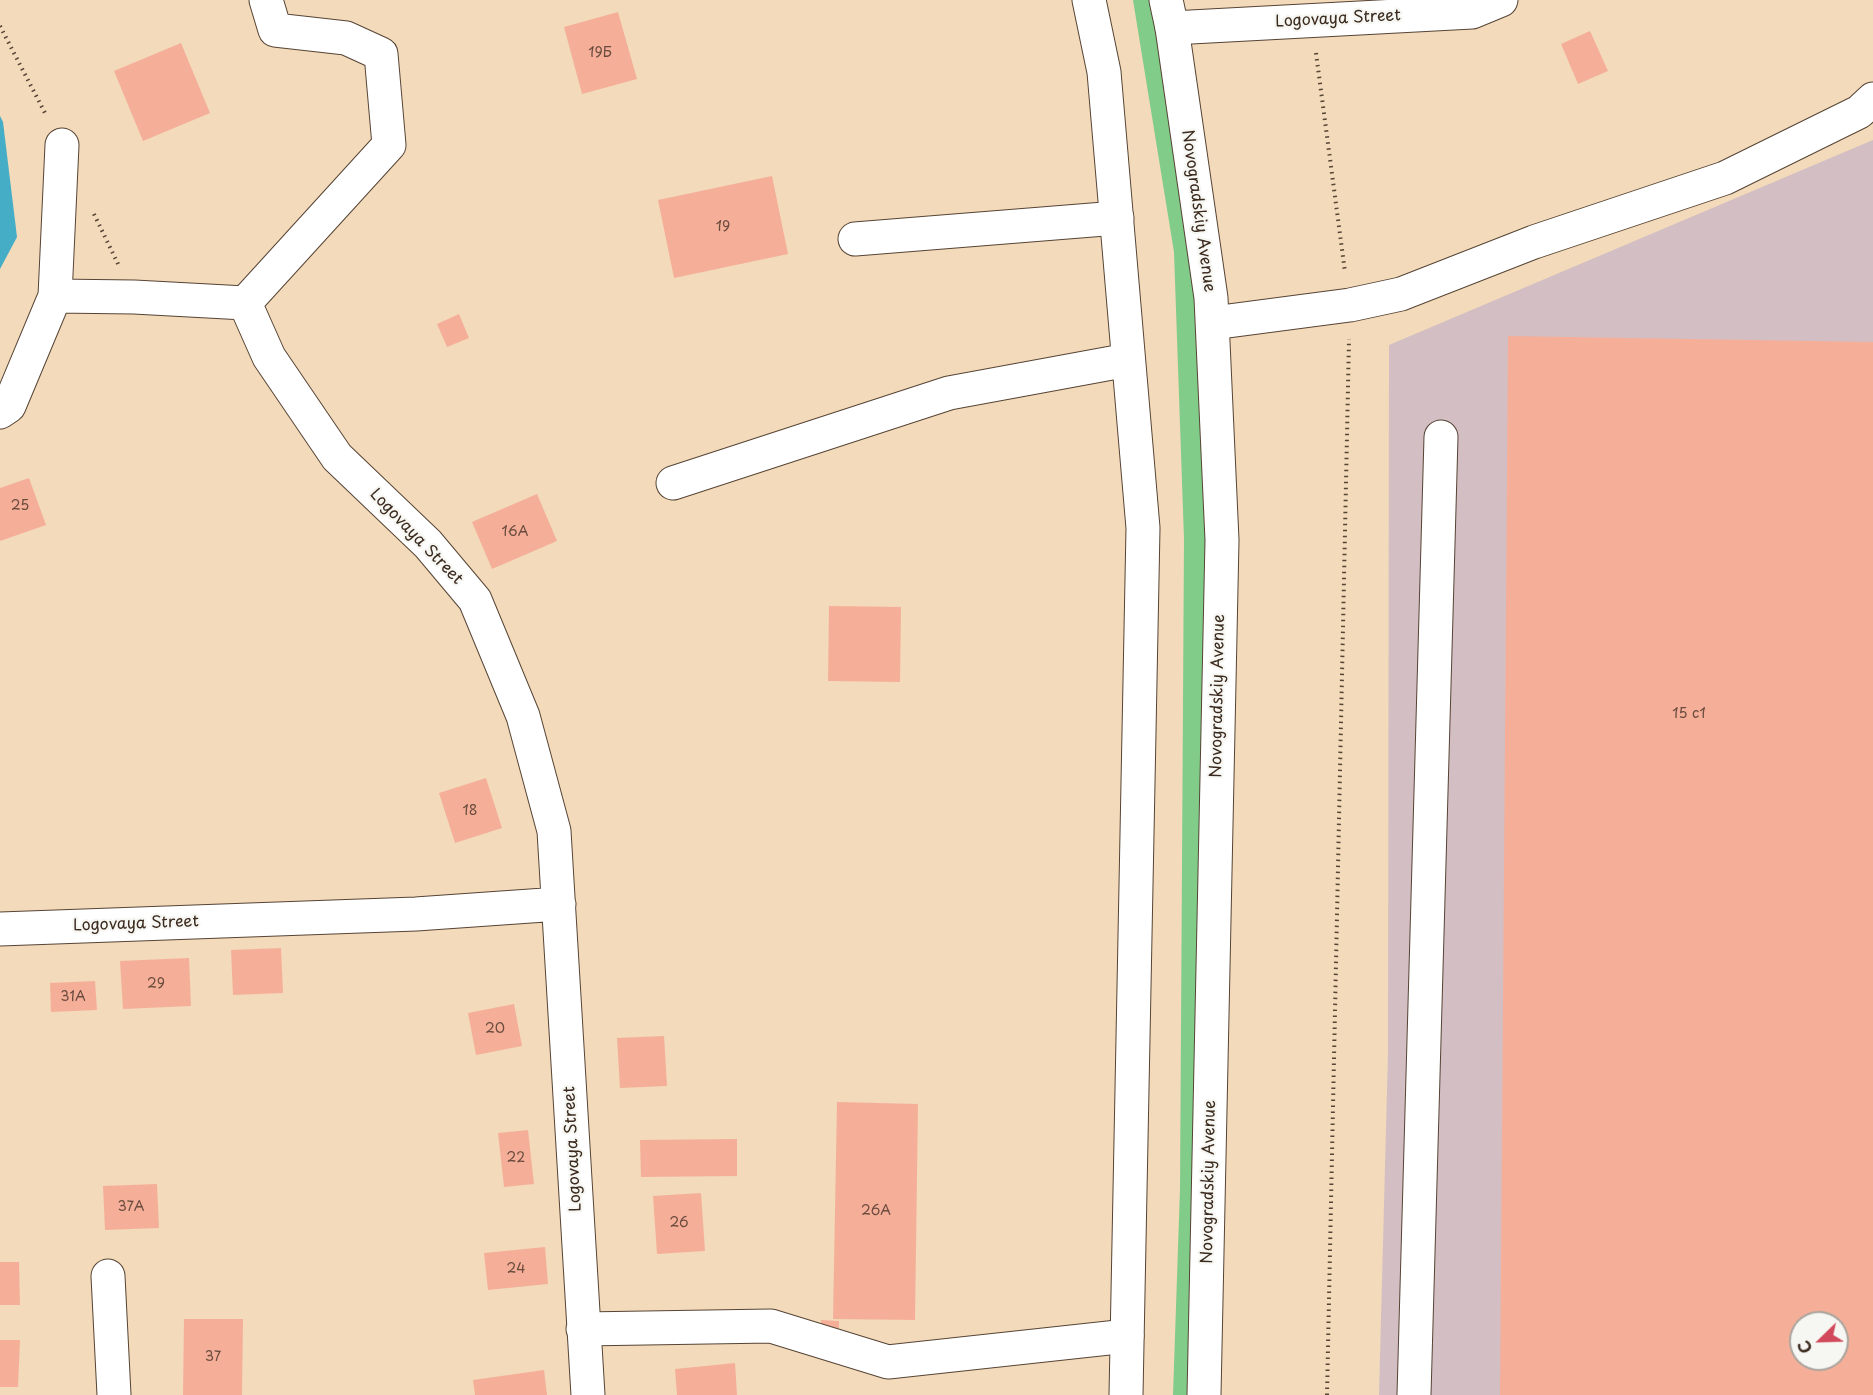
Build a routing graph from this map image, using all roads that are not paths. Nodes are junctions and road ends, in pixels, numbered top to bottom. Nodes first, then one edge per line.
1 (266, 0) edge
2 (1089, 0) edge
3 (1501, 0) edge
4 (1169, 14) edge
5 (1873, 99) edge
6 (62, 145) dead end
7 (1117, 218) junction
8 (855, 239) dead end
9 (55, 296) junction
10 (244, 303) junction
11 (1213, 322) junction
12 (1128, 360) junction
13 (0, 412) edge
14 (1440, 437) dead end
15 (673, 483) dead end
16 (559, 904) junction
17 (0, 929) edge
18 (108, 1276) dead end
19 (583, 1329) junction
20 (1127, 1336) junction
21 (114, 1395) edge
22 (588, 1395) edge
23 (1126, 1395) edge
24 (1204, 1395) edge
25 (1414, 1395) edge

1 - 10 street
2 - 7 street
3 - 4 street, Logovaya Street
4 - 11 street, Novogradskiy Avenue
5 - 11 street
6 - 9 street
7 - 8 street
7 - 12 street
9 - 10 street
9 - 13 street
10 - 16 street, Logovaya Street
11 - 24 street, Novogradskiy Avenue
12 - 15 street
12 - 20 street
14 - 25 street
16 - 17 street, Logovaya Street
16 - 19 street, Logovaya Street
18 - 21 street
19 - 20 street
19 - 22 street, Logovaya Street
20 - 23 street

